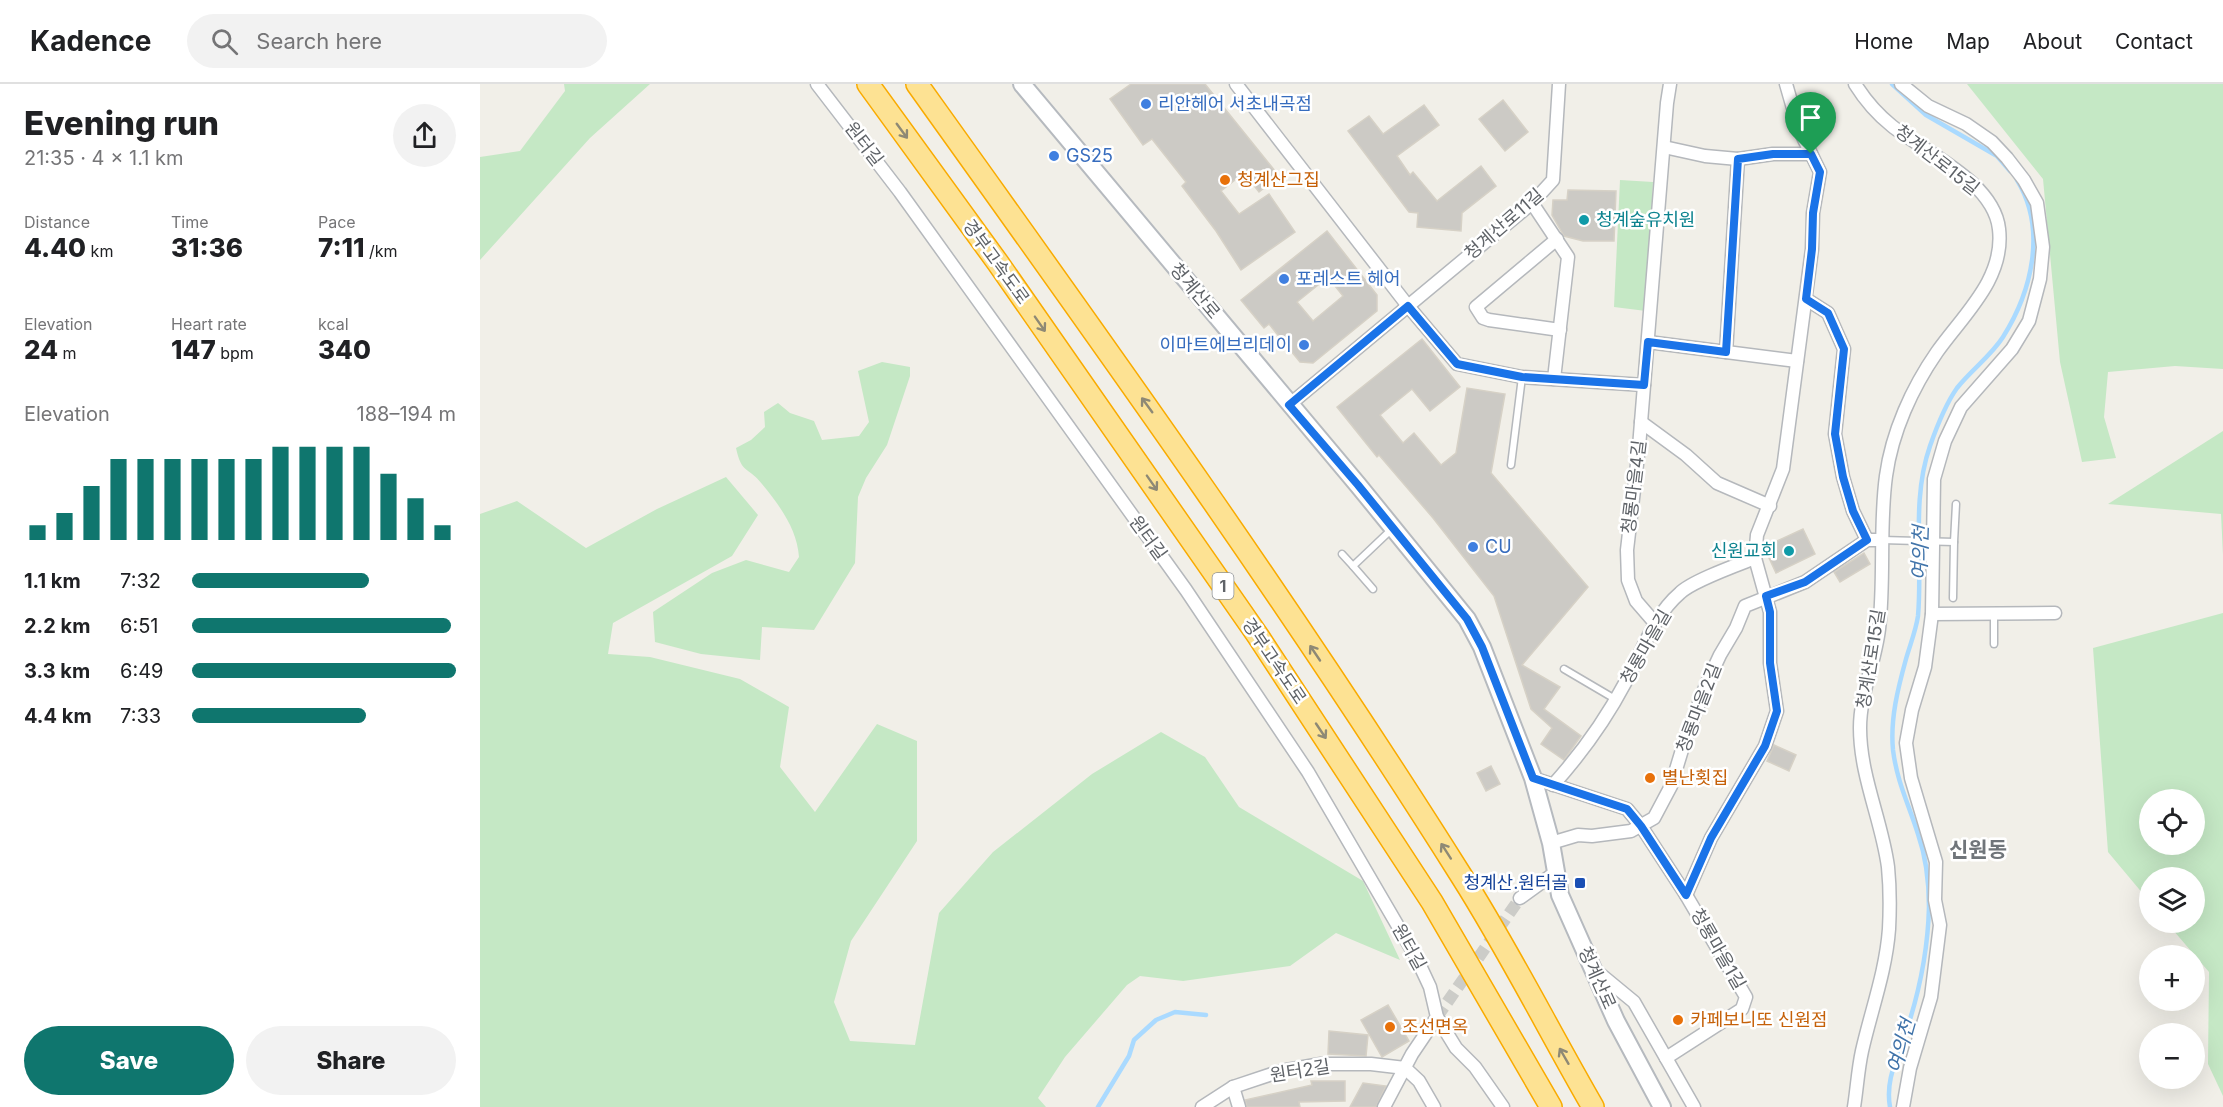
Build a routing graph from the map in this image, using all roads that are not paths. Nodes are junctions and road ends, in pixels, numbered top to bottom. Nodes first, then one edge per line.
1 (817, 84) edge
2 (868, 84) edge
3 (917, 84) edge
4 (1022, 84) edge
5 (1236, 84) edge
6 (1560, 84) edge
7 (1670, 84) edge
8 (1786, 84) edge
9 (1855, 84) edge
10 (1901, 84) edge
11 (1664, 147) junction
12 (1811, 154) junction
13 (1738, 159) junction
14 (1533, 203) junction
15 (1557, 239) junction
16 (1806, 299) junction
17 (1408, 306) junction
18 (1560, 330) junction
19 (1648, 342) junction
20 (1726, 352) junction
21 (1797, 361) junction
22 (1522, 377) junction
23 (1554, 380) junction
24 (1644, 385) junction
25 (1289, 405) junction
26 (1641, 422) junction
27 (1511, 465) dead end
28 (1956, 504) dead end
29 (1770, 506) junction
30 (1393, 528) junction
31 (1867, 540) junction
32 (1881, 540) junction
33 (1934, 542) junction
34 (1954, 542) junction
35 (1342, 554) dead end
36 (1755, 558) junction
37 (1353, 566) junction
38 (1373, 589) dead end
39 (1766, 596) junction
40 (1953, 598) dead end
41 (2055, 613) dead end
42 (1932, 614) junction
43 (1994, 614) junction
44 (1656, 623) junction
45 (1994, 644) dead end
46 (1564, 669) dead end
47 (1616, 699) junction
48 (1533, 778) junction
49 (1553, 785) junction
50 (1641, 826) junction
51 (1551, 843) junction
52 (1556, 872) junction
53 (1686, 895) junction
54 (1520, 898) tunnel mouth
55 (1593, 968) junction
56 (1437, 1017) junction
57 (1666, 1058) junction
58 (1405, 1068) junction
59 (1233, 1087) junction
60 (1202, 1107) edge
61 (1239, 1107) edge
62 (1384, 1107) edge
63 (1434, 1107) edge
64 (1503, 1107) edge
65 (1551, 1107) edge
66 (1593, 1107) edge
67 (1662, 1107) edge
68 (1694, 1107) edge
69 (1854, 1107) edge
70 (1903, 1107) edge

1 - 56 street, 원터길
2 -> 65 highway, 경부고속도로 / 1
66 -> 3 highway, 1
4 - 25 street, 청계산로
5 - 17 street
6 - 14 street, 청계산로11길
7 - 11 street, 청룡마을4길
8 - 12 street
9 - 32 street, 청계산로15길
10 - 33 street
11 - 13 street
11 - 19 street, 청룡마을4길
12 - 13 street
12 - 16 street
13 - 20 street
14 - 15 street
14 - 17 street, 청계산로11길
15 - 18 street
15 - 18 street
16 - 21 street
16 - 31 street
17 - 22 street
17 - 25 street, 청계산로11길
18 - 23 street
19 - 20 street
19 - 24 street, 청룡마을4길
20 - 21 street
21 - 29 street
22 - 23 street
22 - 27 lane
23 - 24 street
24 - 26 street, 청룡마을4길
25 - 30 street, 청계산로
26 - 29 street
26 - 44 street, 청룡마을4길
28 - 34 lane
29 - 36 street
30 - 37 lane
30 - 48 street, 청계산로
31 - 32 street
31 - 39 street, 청룡마을2길
32 - 33 lane
32 - 69 street, 청계산로15길
33 - 34 lane
33 - 42 street
34 - 40 lane
35 - 37 lane
36 - 39 street
36 - 44 street, 청룡마을길
37 - 38 lane
39 - 50 street, 청룡마을2길
39 - 53 street
41 - 43 street
42 - 43 street
42 - 70 street
43 - 45 lane
44 - 47 street, 청룡마을길
46 - 47 lane
47 - 49 street, 청룡마을길
48 - 49 street, 청룡마을1길
48 - 51 street, 청계산로
49 - 50 street, 청룡마을1길
50 - 51 street
50 - 53 street, 청룡마을1길
51 - 52 street, 청계산로
52 - 54 street
52 - 55 street, 청계산로
53 - 57 street, 청룡마을1길
55 - 57 street
55 - 67 street, 청계산로
56 - 58 street
56 - 64 street, 원터길
57 - 68 street
58 - 59 street, 원터2길
58 - 62 street
58 - 63 street
59 - 60 street, 원터2길
59 - 61 street

